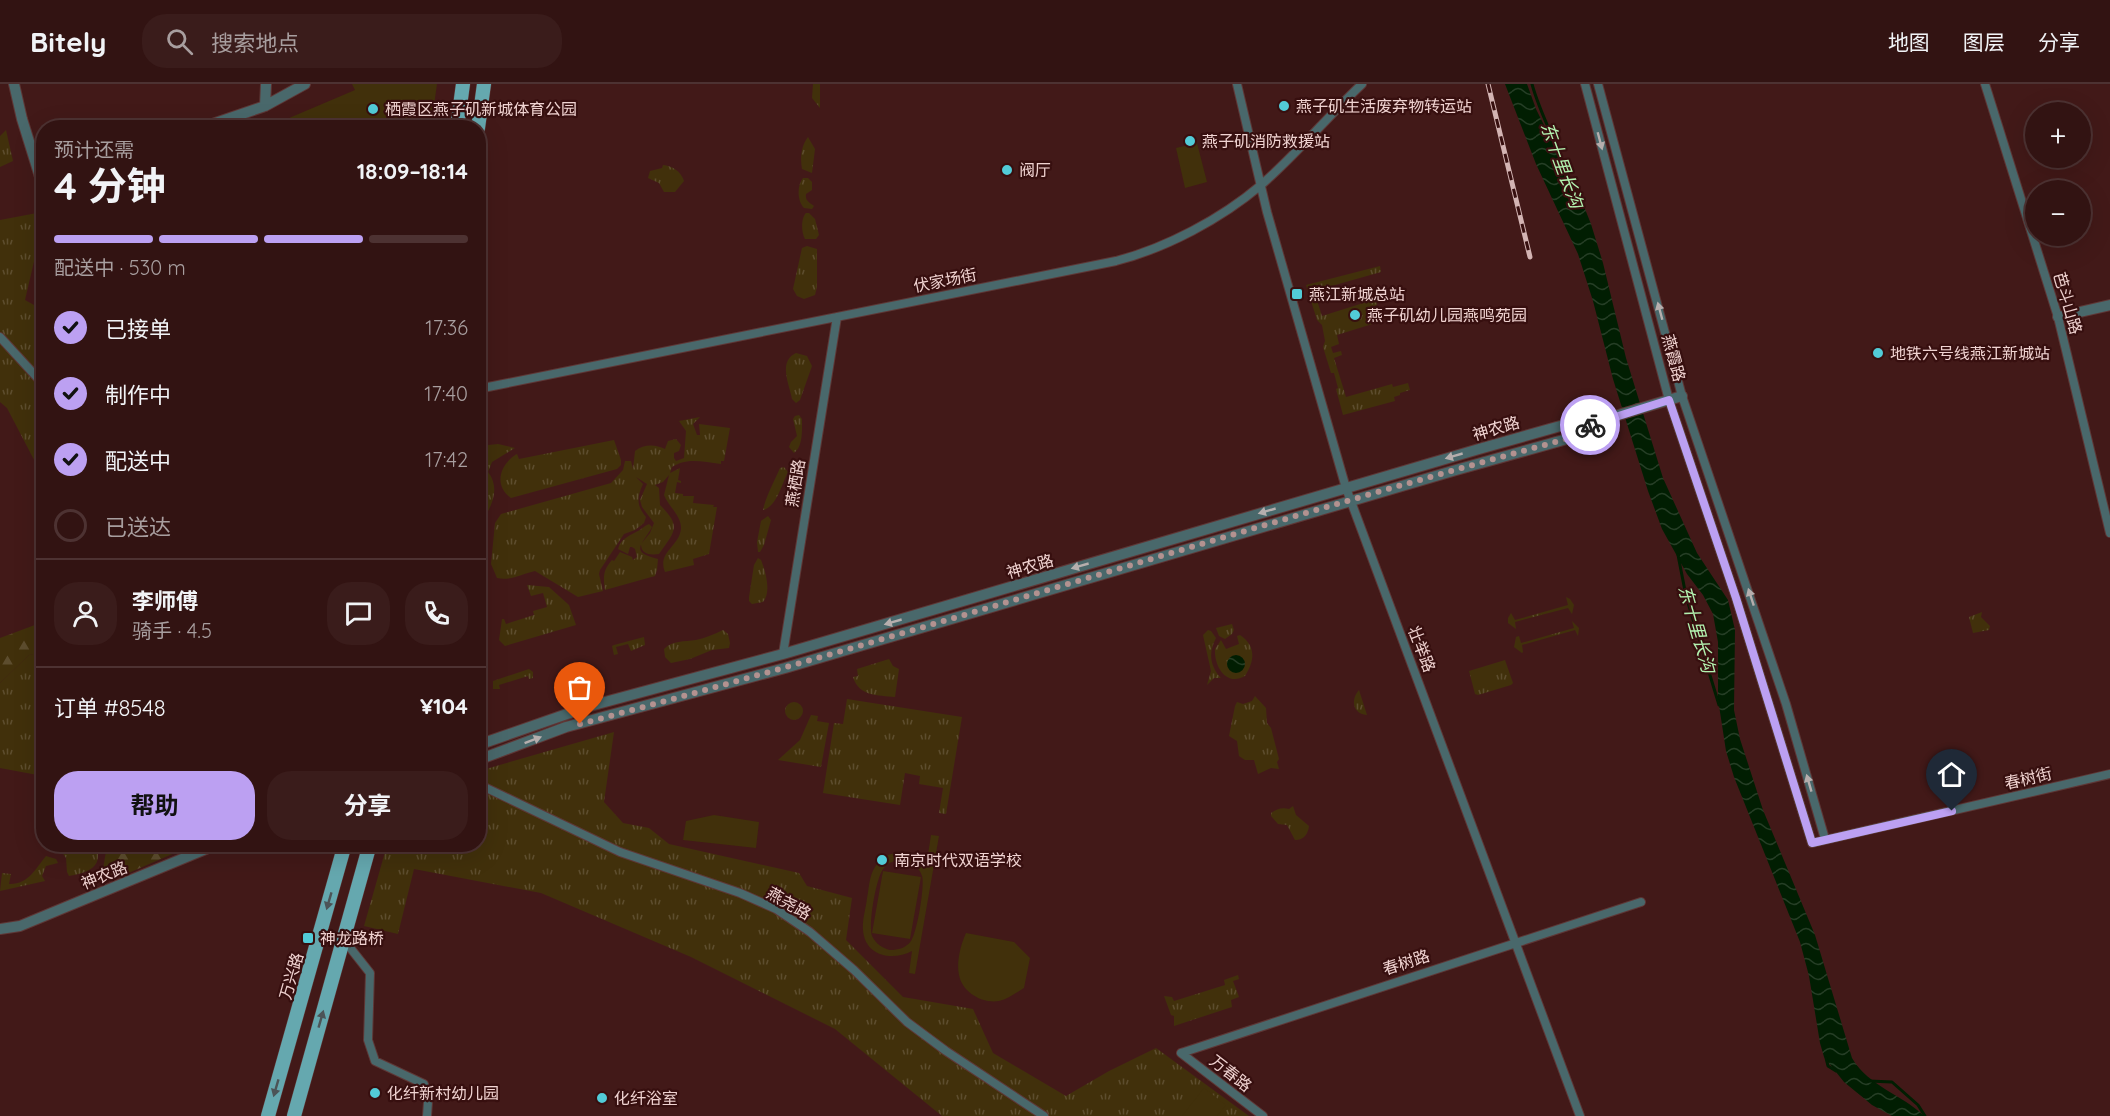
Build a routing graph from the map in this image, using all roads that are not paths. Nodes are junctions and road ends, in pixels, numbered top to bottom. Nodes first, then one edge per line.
1 (14, 84) edge
2 (266, 84) edge
3 (305, 84) edge
4 (463, 84) edge
5 (484, 84) edge
6 (1237, 84) edge
7 (1362, 84) edge
8 (1585, 84) edge
9 (1598, 84) edge
10 (1985, 84) edge
11 (265, 106) junction
12 (224, 120) edge
13 (459, 120) edge
14 (479, 120) edge
15 (36, 162) edge
16 (1261, 185) junction
17 (2110, 305) edge
18 (837, 317) junction
19 (2058, 317) junction
20 (0, 337) edge
21 (36, 377) edge
22 (486, 387) edge
23 (1682, 396) junction
24 (1669, 400) junction
25 (1592, 423) junction
26 (1346, 488) junction
27 (1351, 501) junction
28 (2110, 533) edge
29 (783, 654) junction
30 (486, 742) edge
31 (486, 757) edge
32 (2110, 774) edge
33 (486, 788) edge
34 (1825, 839) junction
35 (1812, 843) joint
36 (199, 852) edge
37 (343, 852) edge
38 (368, 852) edge
39 (1641, 902) dead end
40 (0, 929) edge
41 (344, 940) junction
42 (1516, 942) junction
43 (1181, 1053) joint
44 (268, 1116) edge
45 (294, 1116) edge
46 (427, 1116) edge
47 (1044, 1116) edge
48 (1263, 1116) edge
49 (1580, 1116) edge

1 - 15 street
2 - 11 street
3 - 11 street
4 - 13 main road
5 - 14 main road
6 - 16 street, 壮举路
7 - 16 street, 伏家场街
8 -> 24 street, 燕霞路
23 -> 9 street, 燕霞路
10 - 19 street, 芭斗山路
11 - 12 street
16 - 18 street, 伏家场街
16 - 26 street, 壮举路
17 - 19 street
18 - 22 street, 伏家场街
18 - 29 street, 燕栖路
19 - 28 street, 芭斗山路
20 - 21 street
23 - 24 street, 神农路
34 -> 23 street, 燕霞路
24 - 25 street, 神农路
24 - 35 street, 燕霞路
25 -> 26 street, 神农路
25 - 27 street, 神农路
26 - 27 street, 壮举路
26 -> 29 street, 神农路
31 -> 27 street, 神农路
27 - 42 street, 壮举路
29 - 30 street, 神农路
32 - 34 street, 春树街
33 - 47 street, 燕尧路
34 - 35 street, 春树街
36 - 40 street, 神农路
37 -> 44 main road, 万兴路
38 - 41 main road
39 - 42 street, 春树路
45 -> 41 main road
41 - 46 street
42 - 43 street, 春树路
42 - 49 street, 壮举路
43 - 48 street, 万春路

